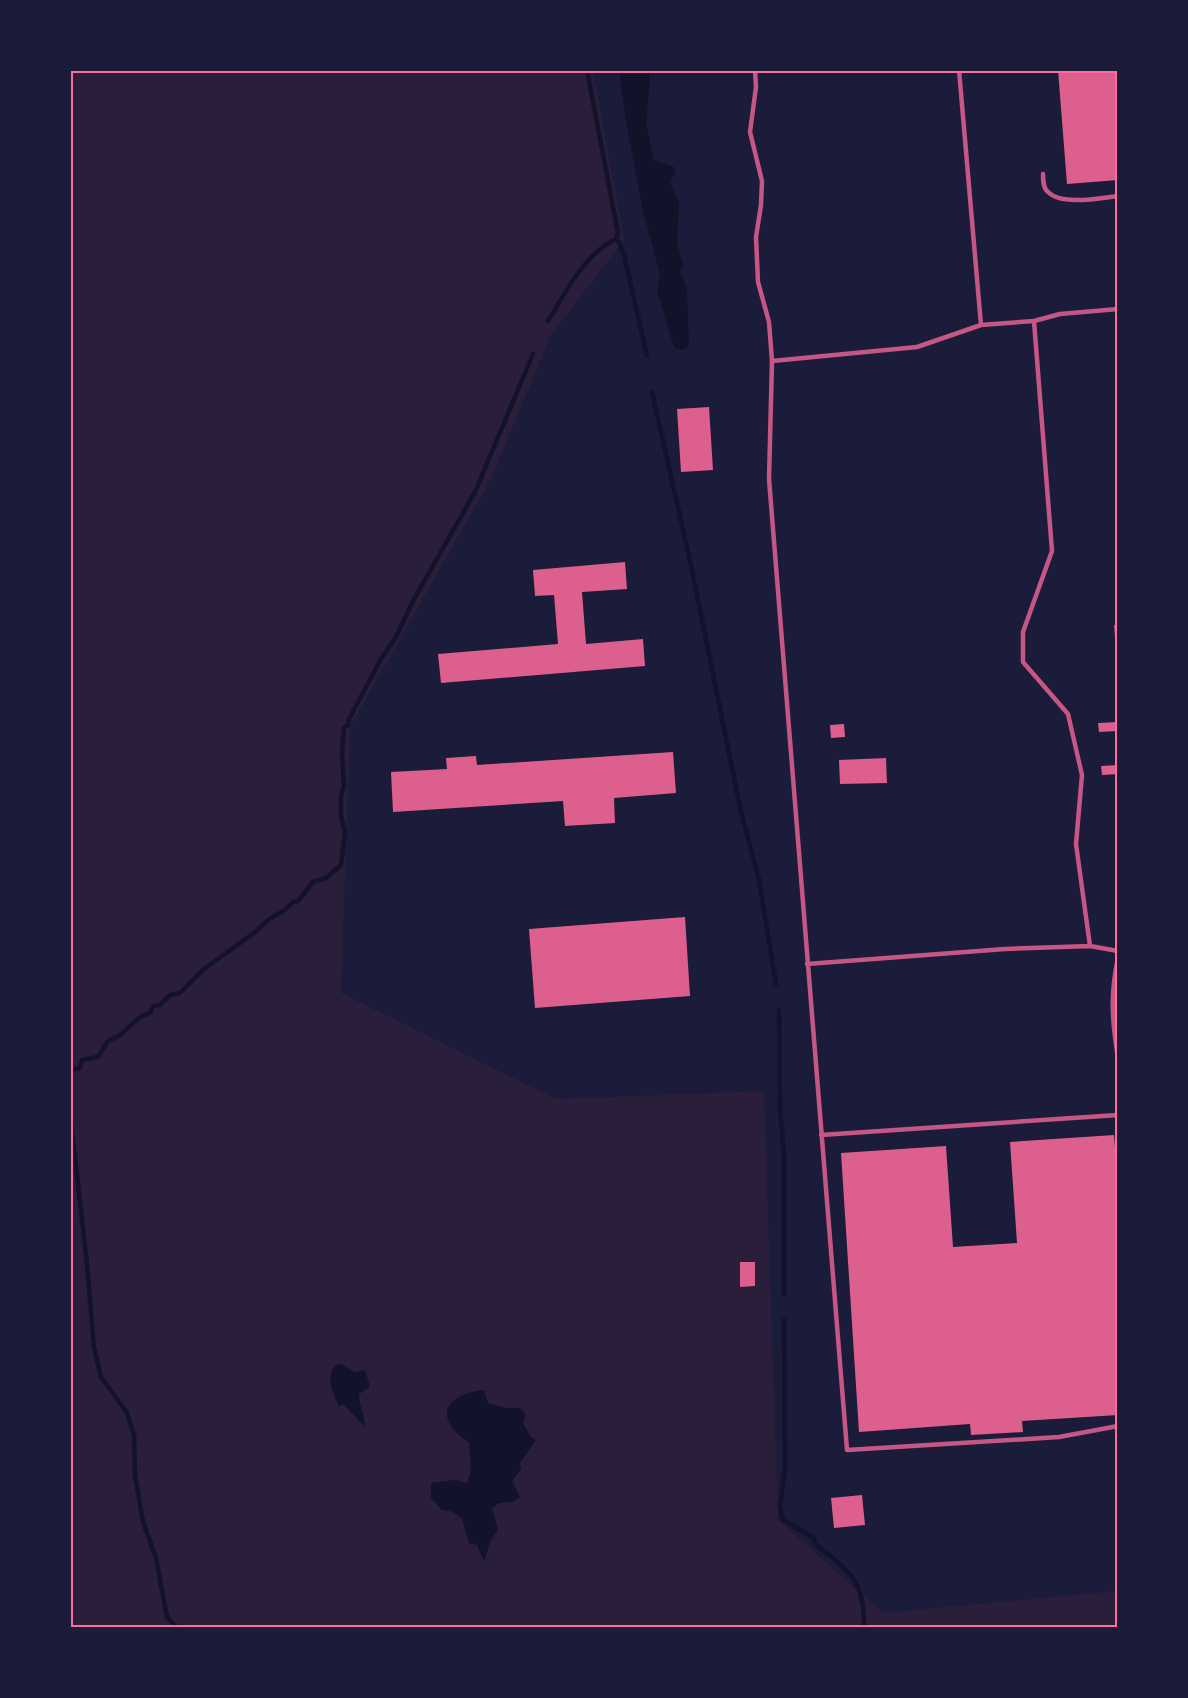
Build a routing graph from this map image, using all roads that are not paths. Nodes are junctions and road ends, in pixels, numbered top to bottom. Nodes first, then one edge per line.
1 (755, 70) edge
2 (959, 70) edge
3 (1043, 174) dead end
4 (1118, 196) edge
5 (1118, 309) edge
6 (1034, 321) junction
7 (981, 325) junction
8 (772, 361) junction
9 (1090, 946) junction
10 (1118, 951) edge
11 (1118, 958) edge
12 (807, 964) junction
13 (1118, 1058) edge
14 (1118, 1115) edge
15 (822, 1135) junction
16 (1118, 1426) edge

1 - 8 lane
2 - 7 lane
3 - 4 lane
5 - 6 lane
6 - 7 lane
6 - 9 lane
7 - 8 lane
8 - 12 lane
9 - 10 lane
9 - 12 lane
11 - 13 lane
12 - 15 lane
14 - 15 lane
15 - 16 lane

